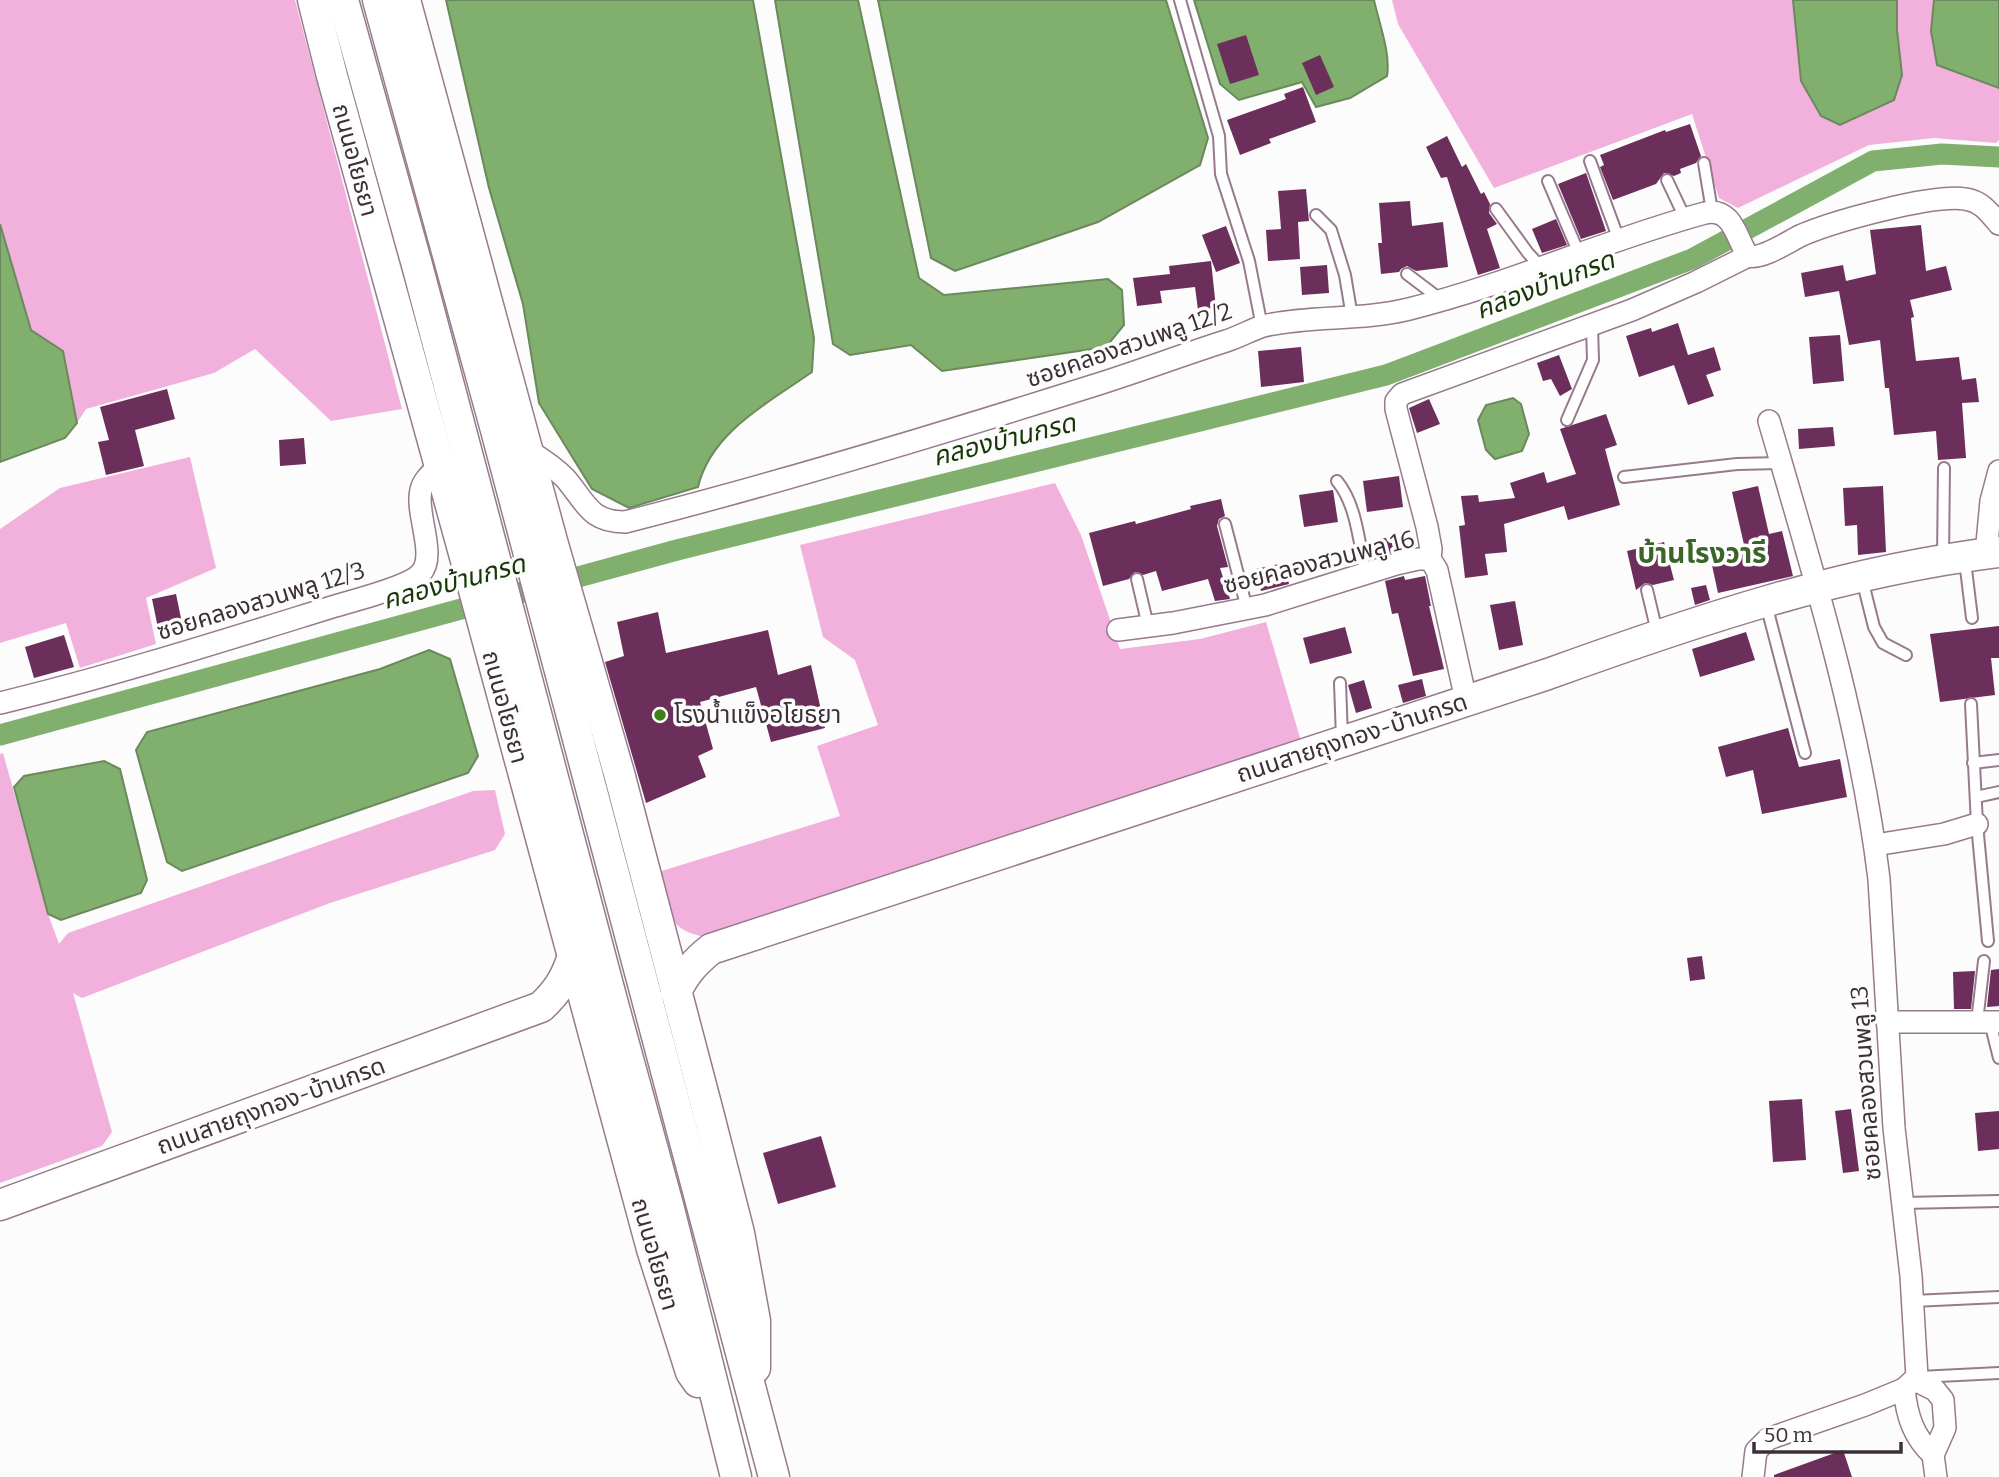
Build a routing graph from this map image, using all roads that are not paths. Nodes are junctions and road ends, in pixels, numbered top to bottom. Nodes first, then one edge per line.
1 (313, 0) edge
2 (343, 0) edge
3 (378, 0) edge
4 (405, 0) edge
5 (1180, 0) edge
6 (1590, 161) dead end
7 (1704, 163) dead end
8 (1667, 180) dead end
9 (1548, 181) dead end
10 (1496, 209) dead end
11 (1712, 211) junction
12 (1316, 215) dead end
13 (1685, 218) junction
14 (1999, 224) edge
15 (1619, 240) junction
16 (1745, 252) junction
17 (1580, 256) junction
18 (1542, 268) junction
19 (1407, 274) dead end
20 (1442, 301) junction
21 (1352, 317) junction
22 (1262, 327) junction
23 (1591, 327) junction
24 (1567, 420) dead end
25 (1769, 421) dead end
26 (528, 451) junction
27 (1781, 463) junction
28 (440, 465) junction
29 (1944, 468) dead end
30 (1999, 471) edge
31 (1624, 477) dead end
32 (1337, 481) dead end
33 (1225, 524) dead end
34 (539, 544) junction
35 (1973, 556) edge
36 (481, 559) junction
37 (1430, 559) junction
38 (1366, 574) junction
39 (1862, 576) junction
40 (1137, 579) dead end
41 (1819, 585) junction
42 (1647, 590) dead end
43 (1765, 601) junction
44 (1247, 608) junction
45 (496, 618) junction
46 (1972, 618) dead end
47 (1148, 626) junction
48 (1118, 630) dead end
49 (1658, 635) junction
50 (1906, 655) dead end
51 (1340, 683) dead end
52 (1466, 700) junction
53 (0, 703) edge
54 (1971, 704) dead end
55 (1342, 741) junction
56 (1805, 753) dead end
57 (1999, 760) edge
58 (1973, 763) junction
59 (1999, 792) edge
60 (1976, 797) junction
61 (1977, 824) junction
62 (1875, 845) junction
63 (660, 928) junction
64 (1988, 941) dead end
65 (711, 949) junction
66 (573, 956) junction
67 (1984, 961) dead end
68 (676, 992) junction
69 (541, 1007) junction
70 (1887, 1022) junction
71 (1988, 1022) edge
72 (594, 1033) junction
73 (1999, 1058) edge
74 (1999, 1201) edge
75 (1902, 1203) junction
76 (0, 1205) edge
77 (1999, 1297) edge
78 (1913, 1301) junction
79 (1999, 1373) edge
80 (1912, 1382) junction
81 (751, 1392) junction
82 (717, 1404) junction
83 (1933, 1455) junction
84 (736, 1477) edge
85 (774, 1477) edge
86 (1753, 1477) edge
87 (1936, 1477) edge

1 - 28 street, ถนนอโยธยา
2 - 36 street, ถนนอโยธยา
3 - 34 street
4 - 26 street
5 - 22 lane
6 - 15 lane
7 - 11 lane
8 - 13 lane
9 - 17 lane
10 - 18 lane
11 - 13 street, ซอยคลองสวนพลู 12/2
11 - 16 street
12 - 21 lane
13 - 15 street, ซอยคลองสวนพลู 12/2
14 - 16 street
15 - 17 street, ซอยคลองสวนพลู 12/2
16 - 23 street
17 - 18 street, ซอยคลองสวนพลู 12/2
18 - 20 street, ซอยคลองสวนพลู 12/2
19 - 20 lane
20 - 21 street, ซอยคลองสวนพลู 12/2
21 - 22 street, ซอยคลองสวนพลู 12/2
22 - 26 street, ซอยคลองสวนพลู 12/2
23 - 24 lane
23 - 37 street
25 - 27 street, ซอยคลองสวนพลู 13
26 - 34 street
27 - 31 lane
27 - 41 street, ซอยคลองสวนพลู 13
28 - 36 street, ถนนอโยธยา
28 - 53 street, ซอยคลองสวนพลู 12/3
29 - 35 lane
30 - 35 street
32 - 38 lane
33 - 44 lane
34 - 63 street
34 - 81 street
35 - 39 street, ถนนสายถุงทอง-บ้านกรด
35 - 46 lane
36 - 45 street, ถนนอโยธยา
37 - 38 street, ซอยคลองสวนพลู 16
37 - 52 street, ซอยคลองสวนพลู 16
38 - 44 street, ซอยคลองสวนพลู 16
39 - 41 street, ถนนสายถุงทอง-บ้านกรด
39 - 50 lane
40 - 47 lane
41 - 43 street, ถนนสายถุงทอง-บ้านกรด
41 - 62 street, ซอยคลองสวนพลู 13
42 - 49 lane
43 - 49 street, ถนนสายถุงทอง-บ้านกรด
43 - 56 lane
44 - 47 street, ซอยคลองสวนพลู 16
45 - 66 street, ถนนอโยธยา
45 - 82 street, ถนนอโยธยา
47 - 48 street, ซอยคลองสวนพลู 16
49 - 52 street, ถนนสายถุงทอง-บ้านกรด
51 - 55 lane
52 - 55 street, ถนนสายถุงทอง-บ้านกรด
54 - 58 lane
55 - 65 street, ถนนสายถุงทอง-บ้านกรด
57 - 58 lane
58 - 60 lane
59 - 60 lane
60 - 61 lane
61 - 62 street
61 - 64 lane
62 - 70 street, ซอยคลองสวนพลู 13
63 - 65 street
63 - 68 street
65 - 68 street, ถนนสายถุงทอง-บ้านกรด
66 - 69 street, ถนนสายถุงทอง-บ้านกรด
66 - 72 street, ถนนอโยธยา
67 - 71 lane
68 - 81 street
69 - 72 street
69 - 76 street, ถนนสายถุงทอง-บ้านกรด
70 - 71 street
70 - 75 street, ซอยคลองสวนพลู 13
71 - 73 lane
72 - 82 street, ถนนอโยธยา
74 - 75 lane
75 - 78 street, ซอยคลองสวนพลู 13
77 - 78 lane
78 - 80 street, ซอยคลองสวนพลู 13
79 - 80 lane
80 - 83 street, ซอยคลองสวนพลู 13
80 - 83 street
80 - 86 street
81 - 85 street
82 - 84 street, ถนนอโยธยา
83 - 87 street

